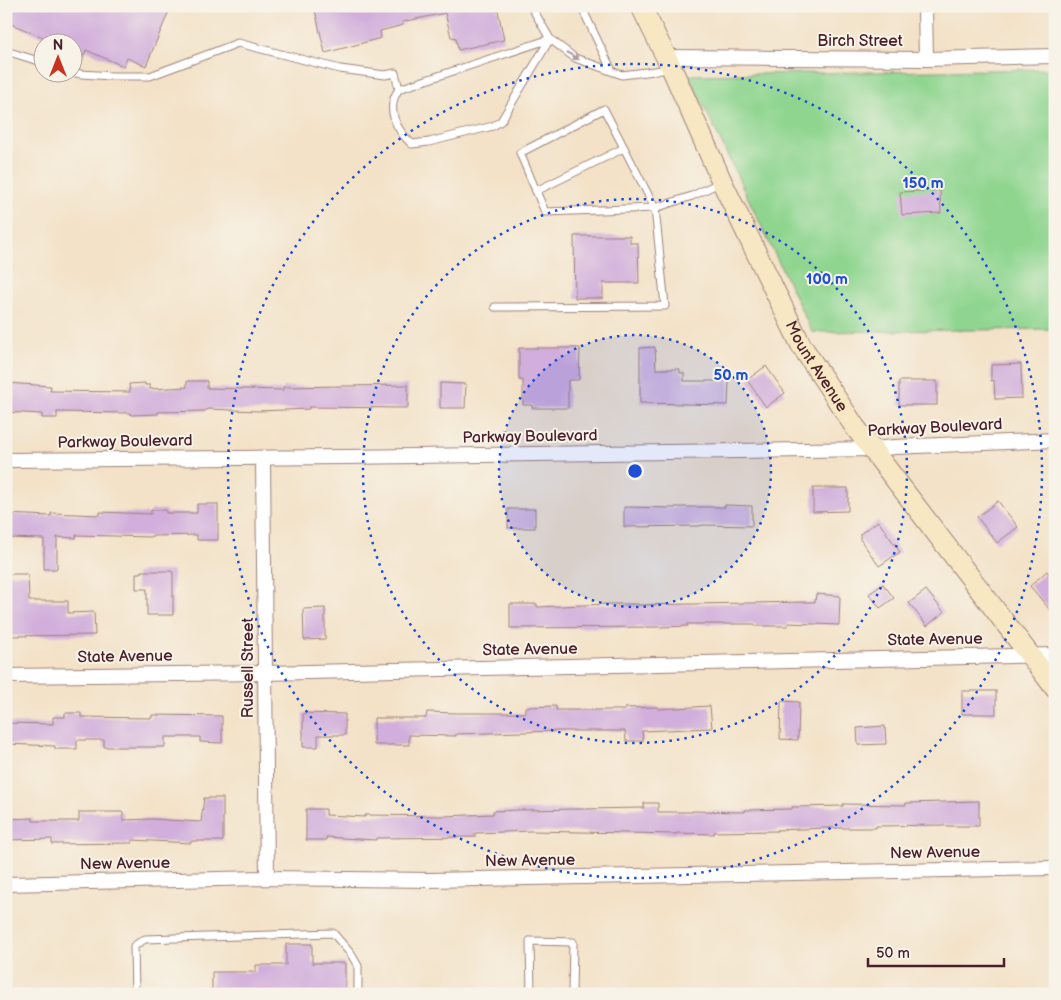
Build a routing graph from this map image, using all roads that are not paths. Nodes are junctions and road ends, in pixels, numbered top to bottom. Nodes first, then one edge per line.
1 (532, 6) edge
2 (581, 6) edge
3 (640, 6) edge
4 (925, 6) edge
5 (550, 39) junction
6 (6, 51) edge
7 (1055, 56) edge
8 (32, 59) edge
9 (926, 59) junction
10 (669, 63) junction
11 (612, 71) junction
12 (82, 74) edge
13 (398, 89) junction
14 (624, 148) junction
15 (722, 182) junction
16 (536, 191) junction
17 (655, 208) junction
18 (495, 307) dead end
19 (1055, 440) edge
20 (873, 449) junction
21 (263, 458) junction
22 (6, 460) edge
23 (1055, 655) edge
24 (1031, 656) junction
25 (265, 673) junction
26 (6, 676) edge
27 (1055, 688) edge
28 (1055, 868) edge
29 (267, 878) junction
30 (6, 884) edge
31 (135, 994) edge
32 (358, 994) edge
33 (530, 994) edge
34 (572, 994) edge

1 - 5 lane
2 - 11 lane
3 - 10 street, Mount Avenue
4 - 9 street
5 -> 11 lane
5 - 13 lane
5 - 13 lane
6 - 8 lane
7 - 9 street, Birch Street
9 - 10 street, Birch Street
10 - 11 lane
10 - 15 street, Mount Avenue
12 - 13 lane
14 - 16 lane
14 - 16 lane
14 - 17 lane
15 - 17 lane
15 - 20 street, Mount Avenue
16 - 17 lane
17 - 18 lane
19 - 20 street, Parkway Boulevard
20 - 21 street, Parkway Boulevard
20 - 24 street, Mount Avenue
21 - 22 street, Parkway Boulevard
21 - 25 street, Russell Street
23 - 24 street, State Avenue
24 - 25 street, State Avenue
24 - 27 street, Mount Avenue
25 - 26 street, State Avenue
25 - 29 street, Russell Street
28 - 29 street, New Avenue
29 - 30 street, New Avenue
31 - 32 lane
33 - 34 lane

